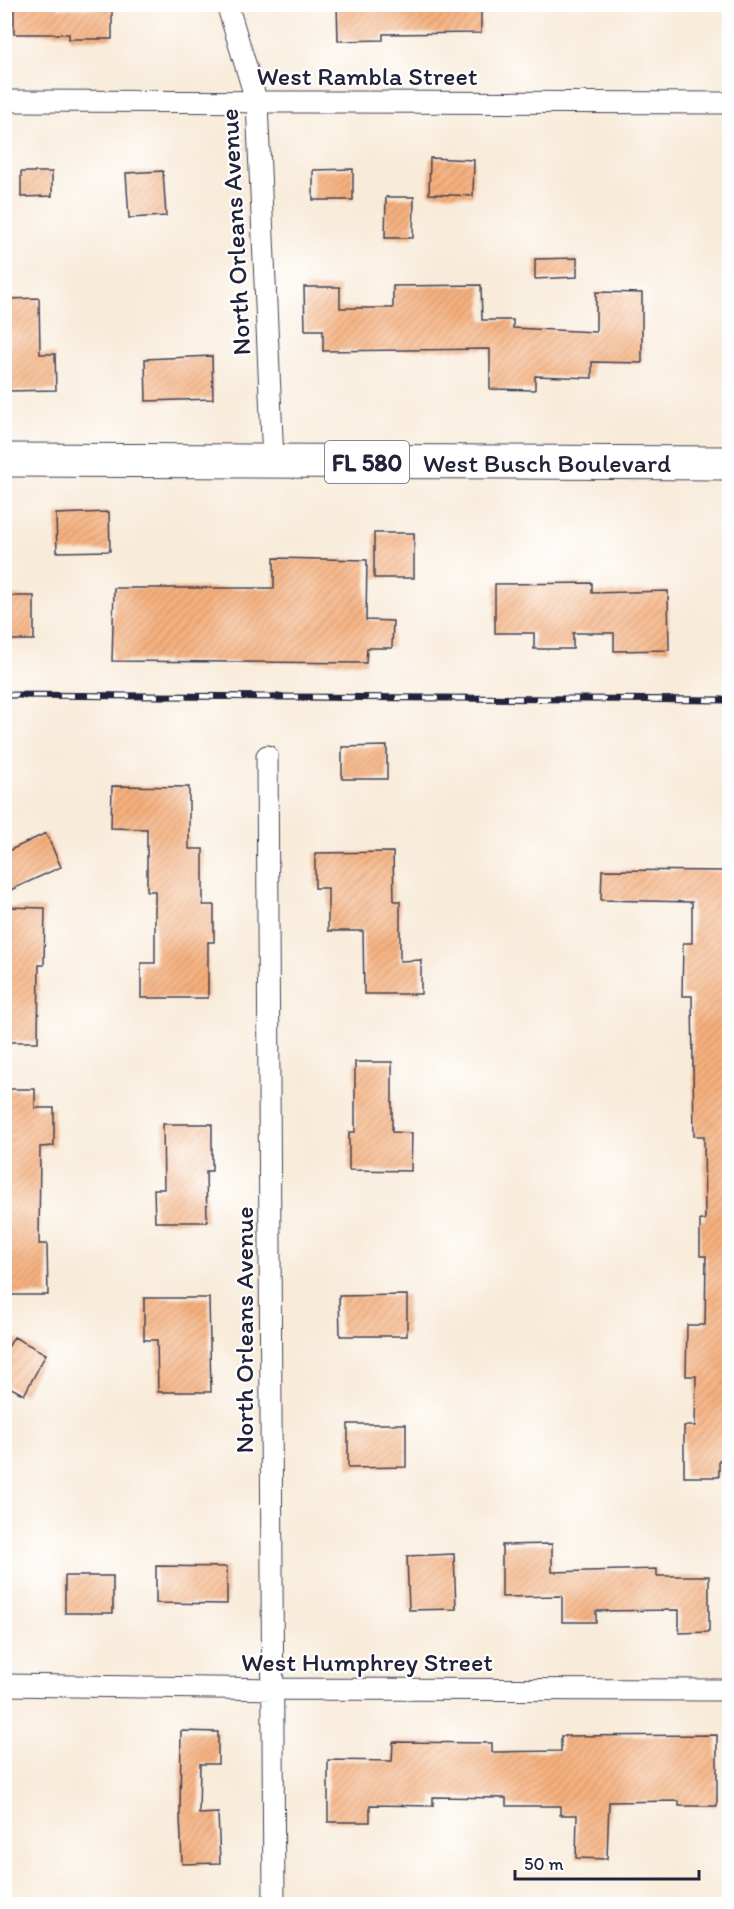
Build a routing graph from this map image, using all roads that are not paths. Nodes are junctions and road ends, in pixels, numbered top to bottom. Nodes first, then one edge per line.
1 (227, 4) edge
2 (4, 101) edge
3 (257, 103) junction
4 (729, 103) edge
5 (4, 460) edge
6 (273, 462) junction
7 (729, 463) edge
8 (267, 756) dead end
9 (4, 1685) edge
10 (274, 1689) junction
11 (729, 1690) edge
12 (274, 1905) edge

1 - 3 street, North Orleans Avenue
2 - 3 street, West Rambla Street
3 - 4 street, West Rambla Street
3 - 6 street, North Orleans Avenue
5 - 6 main road, West Busch Boulevard / FL 580
6 - 7 main road, West Busch Boulevard / FL 580
8 - 10 street, North Orleans Avenue
9 - 10 street, West Humphrey Street
10 - 11 street, West Humphrey Street
10 - 12 street, North Orleans Avenue

